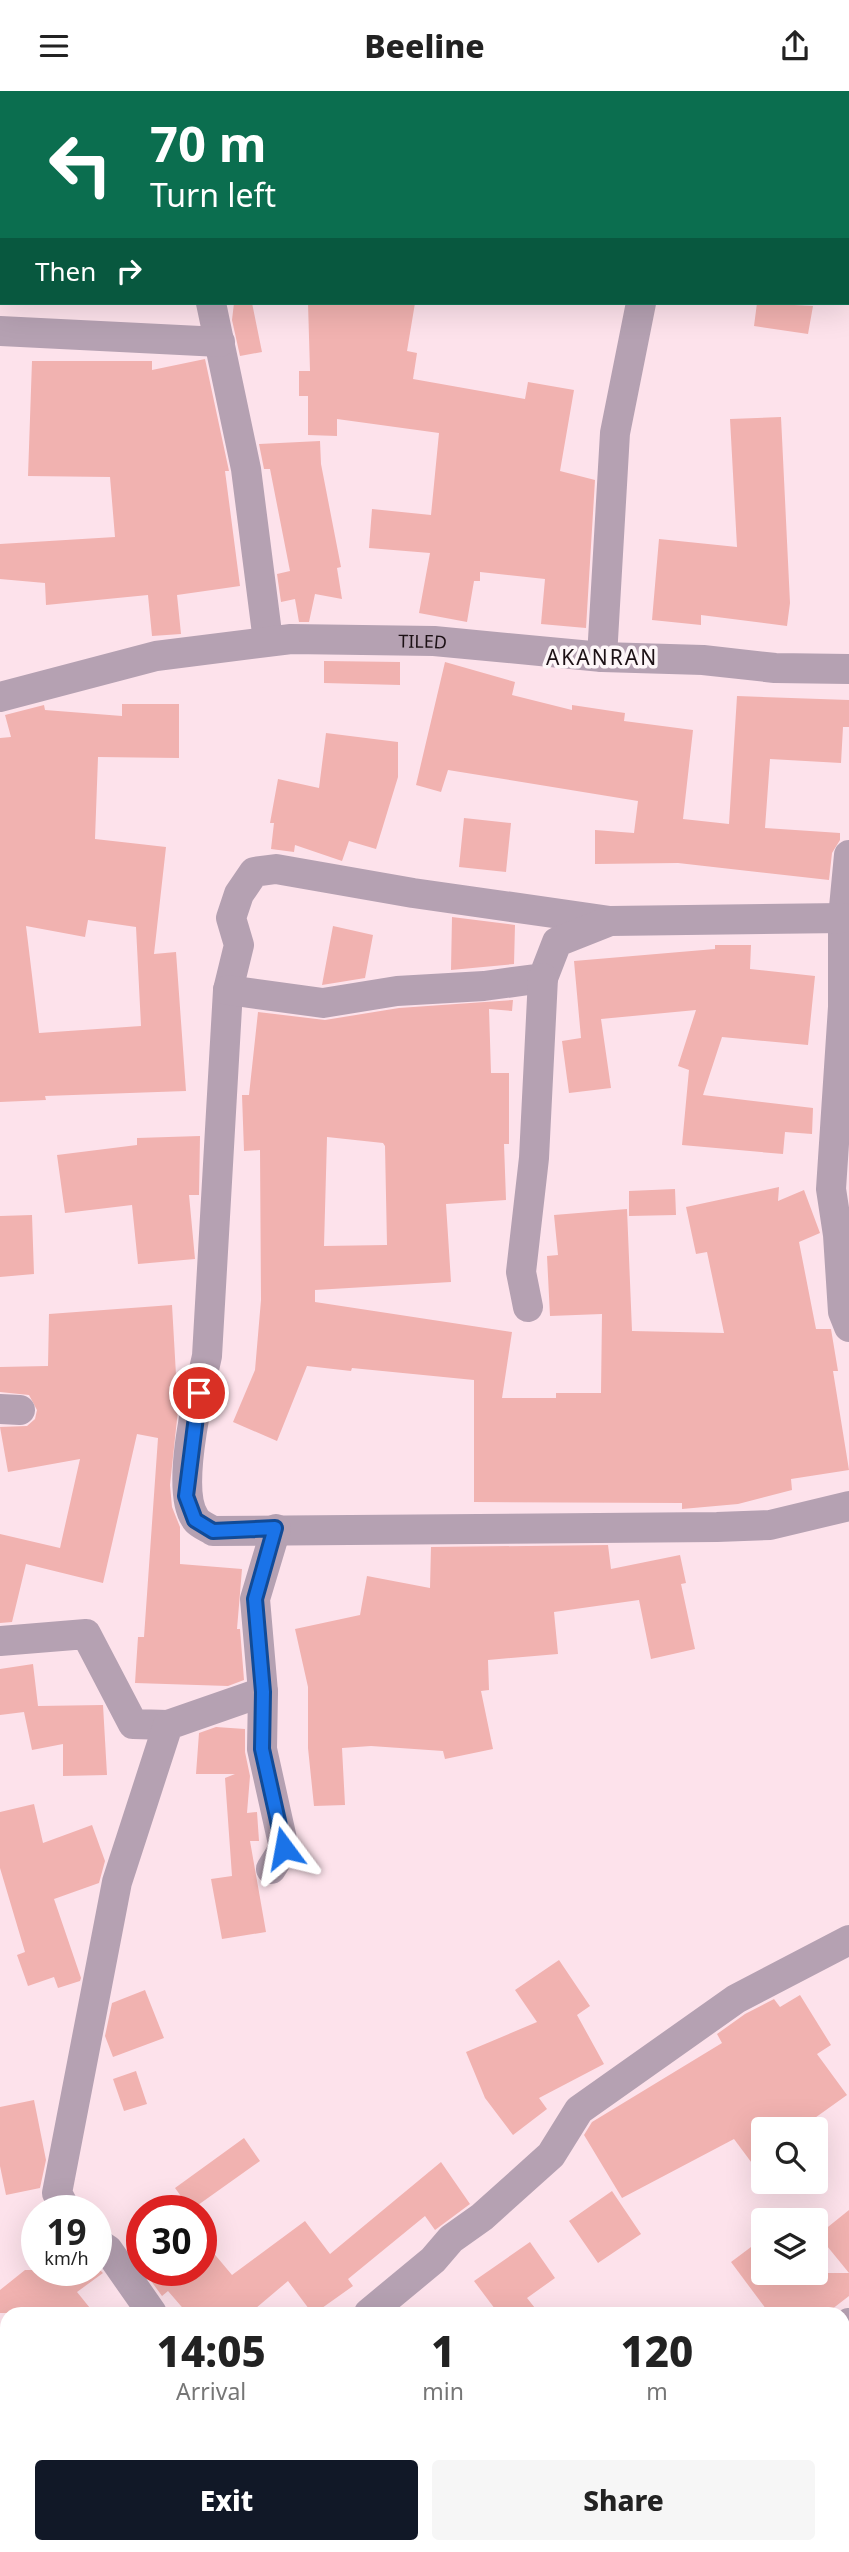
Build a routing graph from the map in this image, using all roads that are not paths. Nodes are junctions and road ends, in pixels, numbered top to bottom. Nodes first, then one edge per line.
1 (211, 305) edge
2 (640, 305) edge
3 (0, 331) edge
4 (220, 341) junction
5 (268, 641) junction
6 (602, 657) junction
7 (849, 669) edge
8 (0, 697) edge
9 (849, 855) edge
10 (843, 918) junction
11 (610, 921) junction
12 (544, 978) junction
13 (228, 990) junction
14 (846, 1007) edge
15 (528, 1307) dead end
16 (849, 1327) edge
17 (849, 1506) edge
18 (275, 1528) junction
19 (0, 1641) edge
20 (263, 1692) junction
21 (167, 1725) junction
22 (271, 1869) dead end
23 (849, 1940) edge
24 (58, 2195) edge
25 (112, 2256) edge
26 (148, 2307) edge
27 (376, 2307) edge

1 - 4 street
2 - 6 street
3 - 4 street
4 - 5 street
5 - 6 street, TILED
5 - 8 street, TILED
6 - 7 street, TILED
9 - 10 street
10 - 11 street
10 - 14 street
11 - 12 street
11 - 13 street
12 - 13 street
12 - 15 street
13 - 18 street
14 - 16 street
17 - 18 street
18 - 20 street
19 - 21 street
20 - 21 street
20 - 22 street
21 - 24 street
23 - 27 street
25 - 26 street

